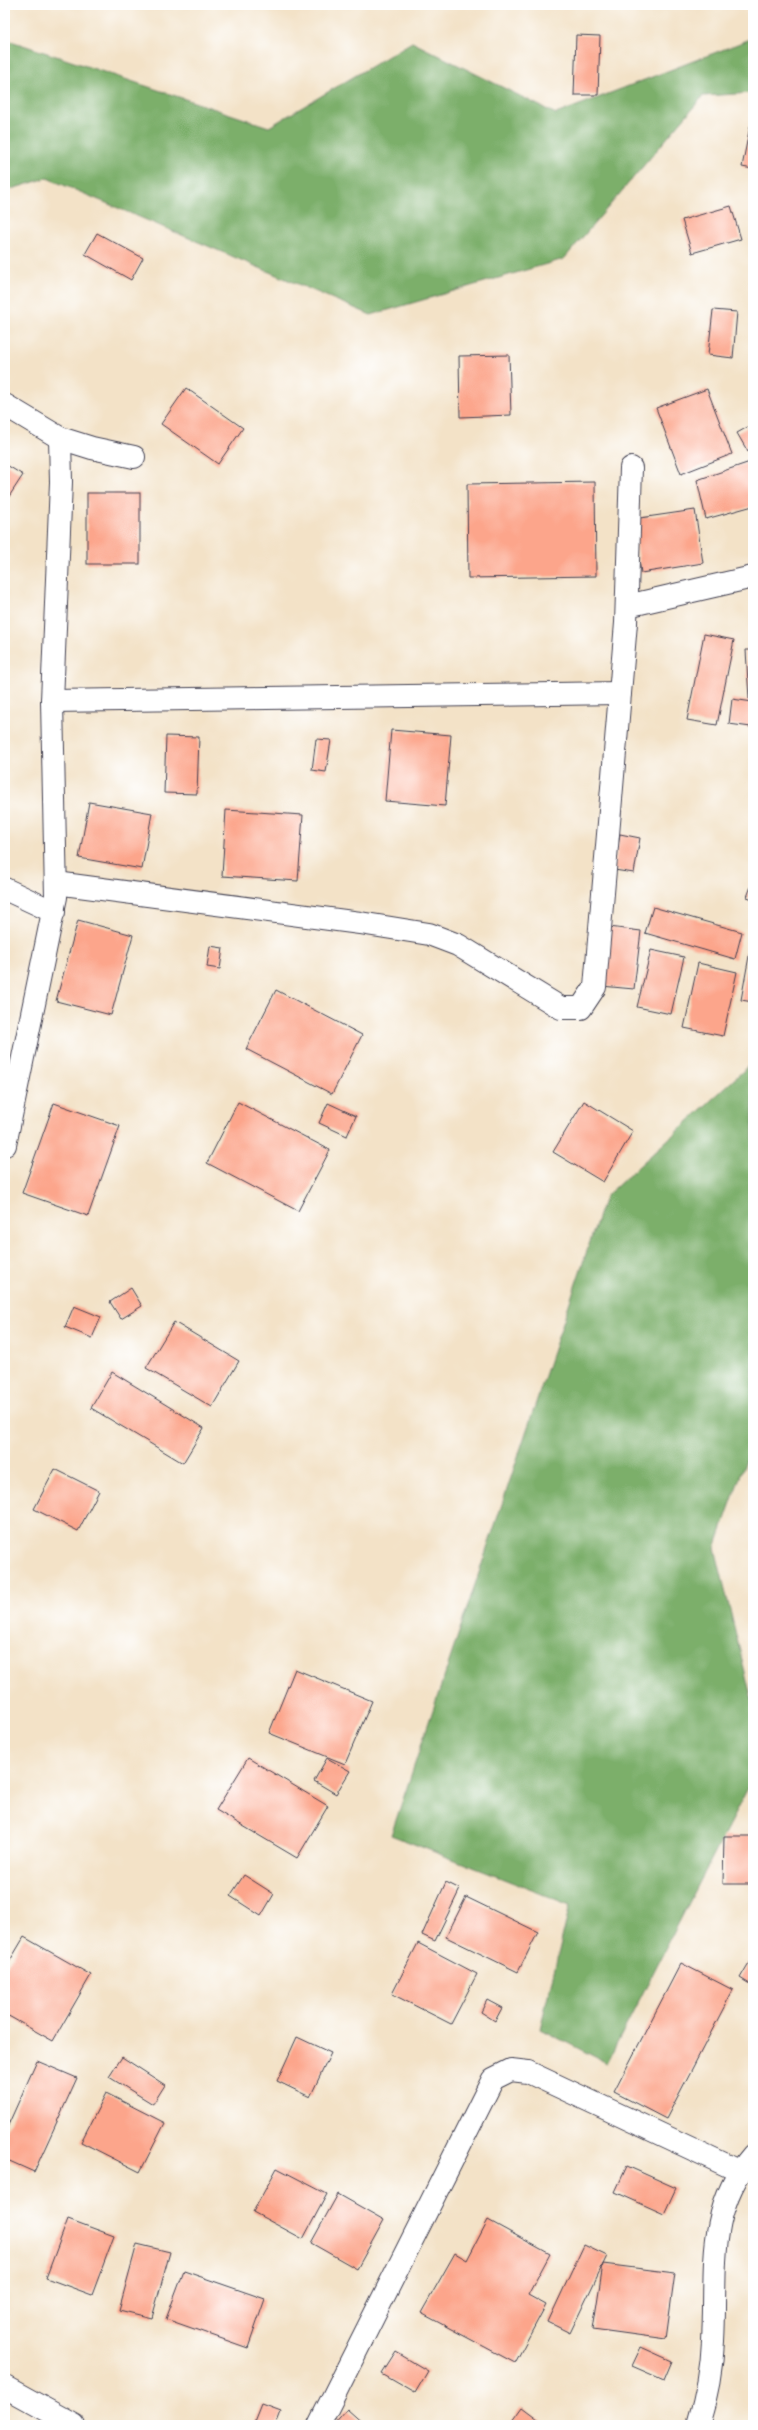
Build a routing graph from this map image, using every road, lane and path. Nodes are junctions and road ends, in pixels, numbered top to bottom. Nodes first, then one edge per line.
1 (5, 405) edge
2 (60, 438) junction
3 (134, 457) dead end
4 (631, 468) dead end
5 (753, 577) edge
6 (627, 606) junction
7 (620, 693) junction
8 (52, 701) junction
9 (56, 883) junction
10 (5, 888) edge
11 (54, 912) junction
12 (5, 1145) edge
13 (753, 2155) edge
14 (739, 2171) junction
15 (5, 2387) edge
16 (74, 2425) edge
17 (319, 2425) edge
18 (698, 2425) edge

1 - 2 street
2 - 3 street
2 - 8 street
4 - 6 street
5 - 6 street
6 - 7 street
7 - 8 street
7 - 9 street
8 - 9 street
9 - 11 street
10 - 11 street
11 - 12 street
13 - 14 street
14 - 17 street
14 - 18 street
15 - 16 street

